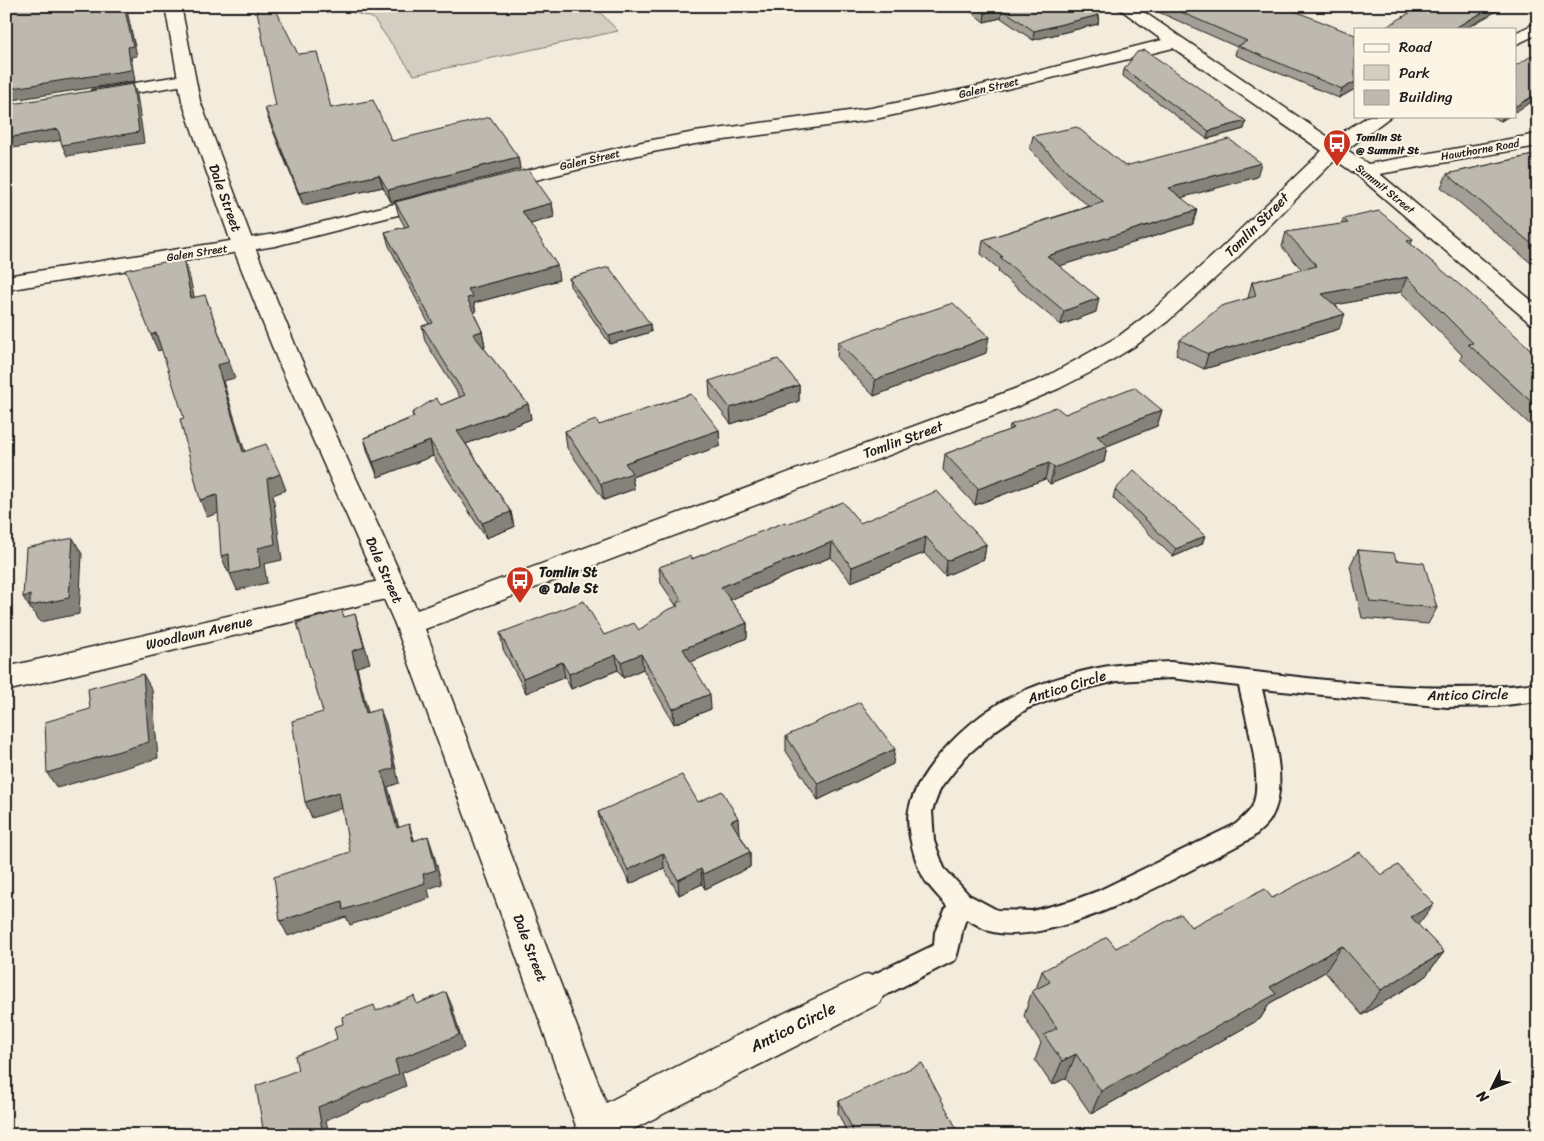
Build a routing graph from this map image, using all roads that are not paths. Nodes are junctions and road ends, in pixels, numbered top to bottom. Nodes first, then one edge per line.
1 (172, 6) edge
2 (1124, 6) edge
3 (1538, 27) edge
4 (1516, 39) edge
5 (1176, 42) junction
6 (185, 80) junction
7 (82, 97) edge
8 (1379, 118) edge
9 (1538, 140) edge
10 (1334, 150) junction
11 (1364, 171) junction
12 (477, 188) edge
13 (448, 196) edge
14 (243, 245) junction
15 (6, 283) edge
16 (1538, 318) edge
17 (392, 588) junction
18 (409, 624) junction
19 (6, 679) edge
20 (1249, 680) junction
21 (1538, 692) edge
22 (960, 903) junction
23 (867, 992) joint
24 (597, 1131) edge

1 - 6 street, Dale Street
2 - 5 street, Summit Street
3 - 4 street
5 - 10 street, Summit Street
5 - 12 street, Galen Street
6 - 7 street
6 - 14 street, Dale Street
8 - 10 street, Tomlin Street
9 - 11 street, Hawthorne Road
10 - 11 street, Summit Street
10 - 18 street, Tomlin Street
11 - 16 street, Summit Street
13 - 14 street, Galen Street
14 - 15 street, Galen Street
14 - 17 street, Dale Street
17 - 18 street, Dale Street
17 - 19 street, Woodlawn Avenue
18 - 24 street, Dale Street
20 - 21 lane, Antico Circle
20 - 22 lane, Antico Circle
20 - 22 lane, Antico Circle
22 - 23 lane, Antico Circle
23 - 24 street, Antico Circle

